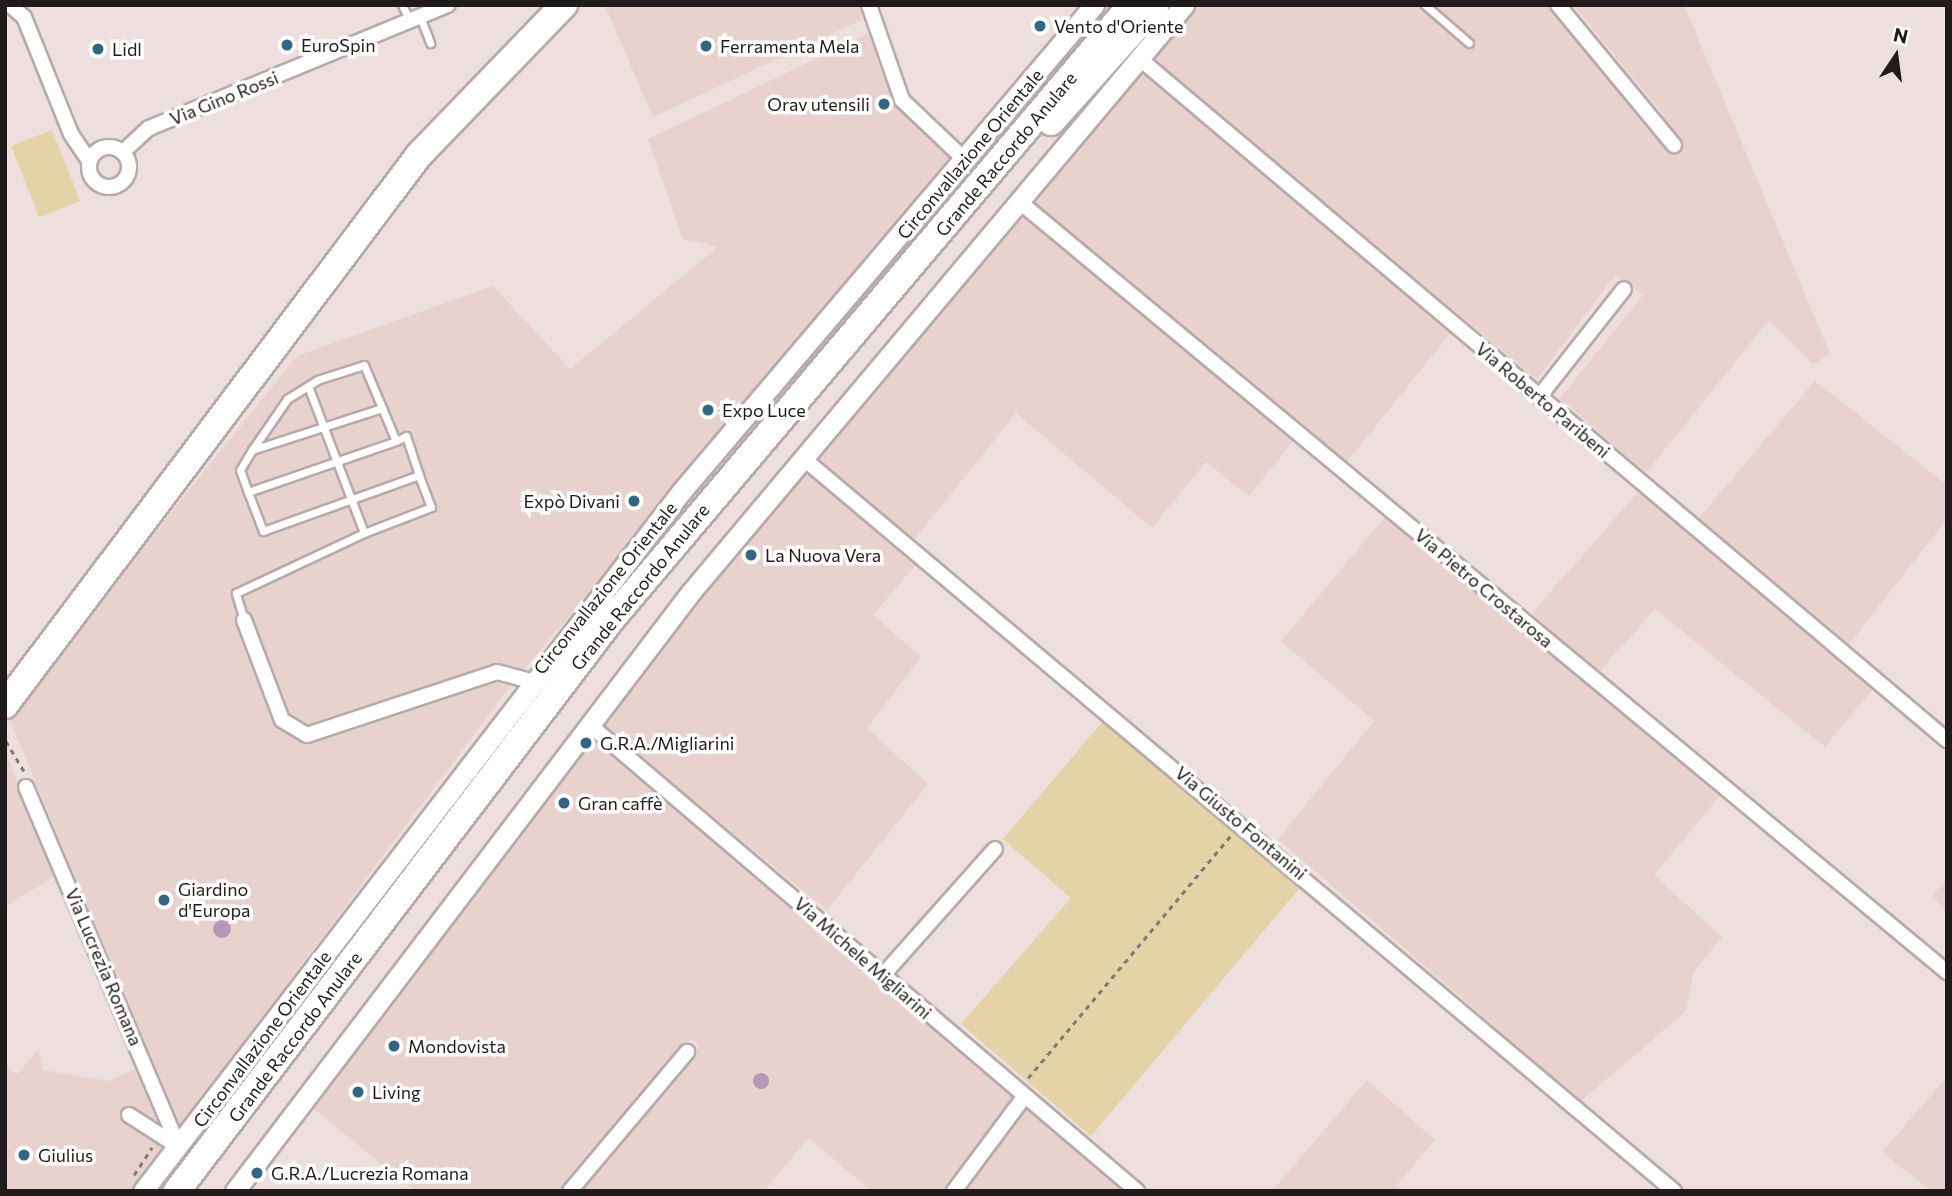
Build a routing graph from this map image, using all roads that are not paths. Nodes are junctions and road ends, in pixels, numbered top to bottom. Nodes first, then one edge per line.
1 (10, 5) edge
2 (448, 5) edge
3 (564, 5) edge
4 (869, 5) edge
5 (1094, 5) edge
6 (1131, 5) edge
7 (1156, 5) edge
8 (1184, 5) edge
9 (1425, 5) edge
10 (1558, 5) edge
11 (402, 6) edge
12 (416, 21) junction
13 (430, 43) dead end
14 (1469, 43) dead end
15 (1140, 59) junction
16 (1674, 145) dead end
17 (123, 152) junction
18 (89, 161) junction
19 (966, 161) junction
20 (990, 172) junction
21 (1021, 203) junction
22 (1625, 289) dead end
23 (308, 386) junction
24 (1539, 397) junction
25 (382, 408) junction
26 (324, 427) junction
27 (396, 440) junction
28 (252, 450) junction
29 (804, 459) junction
30 (338, 463) junction
31 (419, 475) junction
32 (248, 492) junction
33 (351, 499) junction
34 (364, 533) junction
35 (244, 620) joint
36 (531, 681) junction
37 (5, 705) edge
38 (590, 725) junction
39 (1947, 740) edge
40 (26, 788) road end
41 (995, 849) dead end
42 (1947, 972) edge
43 (884, 974) junction
44 (687, 1052) dead end
45 (1024, 1097) junction
46 (129, 1115) dead end
47 (179, 1147) junction
48 (140, 1184) edge
49 (177, 1191) edge
50 (235, 1191) edge
51 (570, 1191) edge
52 (954, 1191) edge
53 (1137, 1191) edge
54 (1674, 1191) edge

1 - 18 street
2 - 12 street, Via Gino Rossi
3 - 37 highway
4 - 19 street
5 - 19 street, Circonvallazione Orientale
6 - 20 highway, Grande Raccordo Anulare
7 - 20 highway
8 - 15 street
9 - 14 lane
10 - 16 street
11 - 12 lane
12 - 13 lane
12 - 17 street, Via Gino Rossi
15 - 21 street
15 - 24 street, Via Roberto Paribeni
17 - 18 street
17 - 18 street
19 - 36 street, Circonvallazione Orientale
20 - 49 highway, Grande Raccordo Anulare
21 - 29 street
21 - 42 street, Via Pietro Crostarosa
22 - 24 street
23 - 25 lane
23 - 26 lane
23 - 28 lane
24 - 39 street, Via Roberto Paribeni
25 - 26 lane
25 - 27 lane
26 - 28 lane
26 - 30 lane
27 - 30 lane
27 - 31 lane
28 - 32 lane
29 - 38 street
29 - 54 street, Via Giusto Fontanini
30 - 32 lane
30 - 33 lane
31 - 33 lane
31 - 34 lane
32 - 33 lane
33 - 34 lane
34 - 35 lane
35 - 36 street
36 - 47 street, Circonvallazione Orientale
38 - 43 street, Via Michele Migliarini
38 - 50 street
40 - 47 street, Via Lucrezia Romana
41 - 43 street
43 - 45 street, Via Michele Migliarini
44 - 51 street
45 - 52 street
45 - 53 street, Via Michele Migliarini
46 - 47 street
47 - 48 street, Circonvallazione Orientale

